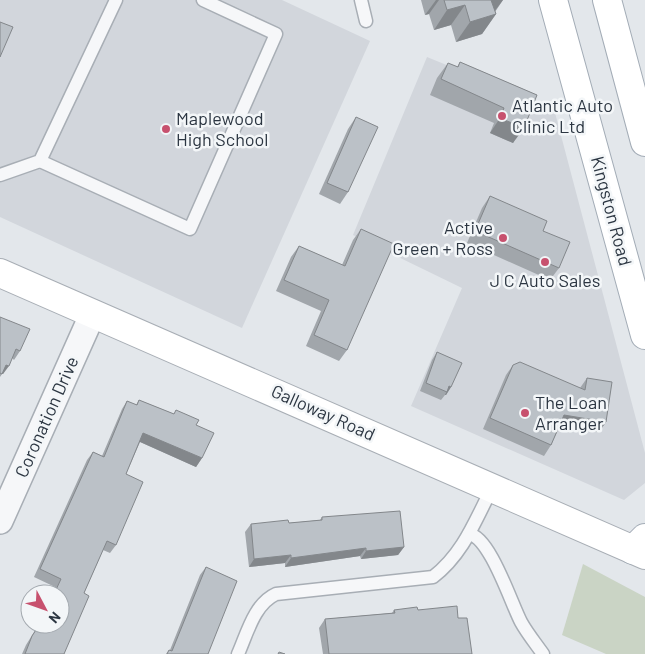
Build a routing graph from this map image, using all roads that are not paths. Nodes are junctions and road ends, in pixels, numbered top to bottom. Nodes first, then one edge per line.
1 (116, 0) edge
2 (203, 0) edge
3 (361, 0) edge
4 (553, 0) edge
5 (607, 0) edge
6 (366, 21) dead end
7 (645, 142) edge
8 (40, 161) junction
9 (0, 176) edge
10 (0, 273) edge
11 (93, 313) junction
12 (645, 335) edge
13 (492, 488) junction
14 (0, 521) edge
15 (469, 534) junction
16 (641, 548) edge
17 (238, 654) edge
18 (543, 654) edge

1 - 8 lane
2 - 8 lane
3 - 6 lane
4 - 12 street, Kingston Road
5 - 7 street
8 - 9 lane
10 - 11 street, Galloway Road
11 - 13 street, Galloway Road
11 - 14 street, Coronation Drive
13 - 15 lane
13 - 16 street, Galloway Road
15 - 17 lane
15 - 18 lane

